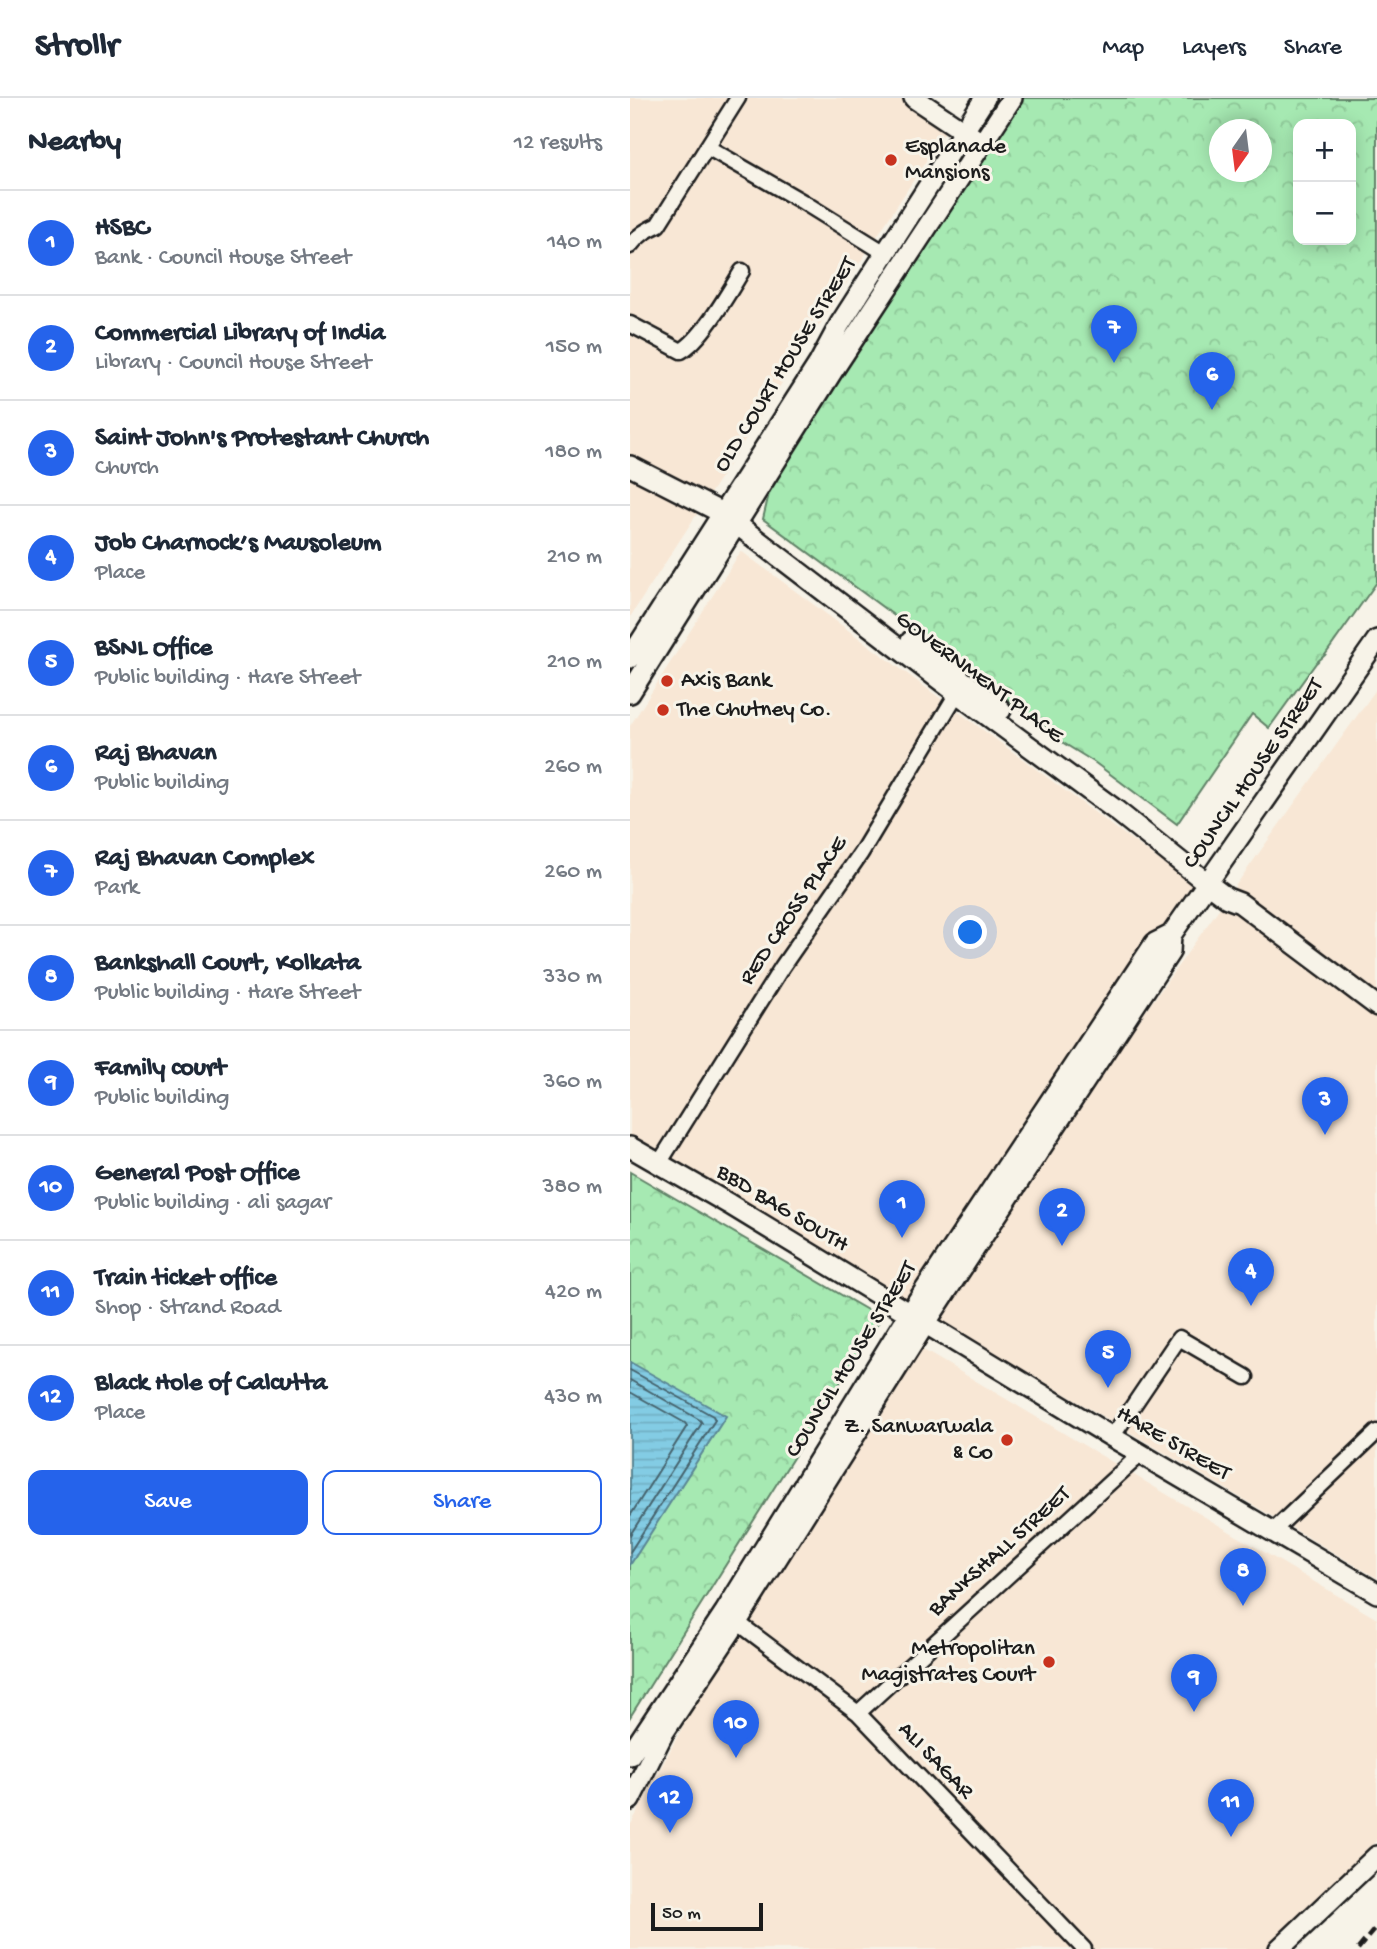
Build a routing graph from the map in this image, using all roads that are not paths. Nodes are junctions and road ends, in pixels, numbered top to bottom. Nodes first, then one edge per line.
1 (738, 98) edge
2 (914, 98) edge
3 (985, 98) edge
4 (1012, 98) edge
5 (963, 131) junction
6 (982, 143) junction
7 (708, 147) junction
8 (630, 246) edge
9 (885, 253) junction
10 (742, 271) dead end
11 (630, 324) edge
12 (630, 466) edge
13 (732, 514) junction
14 (1377, 640) edge
15 (630, 659) edge
16 (960, 687) junction
17 (630, 693) edge
18 (1210, 878) junction
19 (1377, 1006) edge
20 (630, 1147) edge
21 (658, 1165) junction
22 (917, 1319) junction
23 (1246, 1377) dead end
24 (1377, 1432) edge
25 (1112, 1437) junction
26 (1142, 1453) junction
27 (1272, 1531) junction
28 (1377, 1593) edge
29 (731, 1617) junction
30 (858, 1713) junction
31 (630, 1755) edge
32 (630, 1800) edge
33 (1377, 1856) edge
34 (1084, 1949) edge
35 (1279, 1949) edge

1 - 7 street
2 - 5 main road
3 - 5 main road, OLD COURT HOUSE STREET
4 - 6 main road
5 - 6 main road
5 - 9 main road, OLD COURT HOUSE STREET
6 - 13 main road
7 - 8 street
7 - 9 street
9 - 13 main road, OLD COURT HOUSE STREET
10 - 11 street
12 - 13 main road, GOVERNMENT PLACE
13 - 15 main road, OLD COURT HOUSE STREET
13 - 16 main road, GOVERNMENT PLACE
13 - 17 main road
14 - 18 main road, COUNCIL HOUSE STREET
16 - 18 main road, GOVERNMENT PLACE
16 - 21 street, RED CROSS PLACE
18 - 19 main road, GOVERNMENT PLACE
18 - 22 main road, COUNCIL HOUSE STREET
20 - 21 main road, BBD BAG SOUTH
21 - 22 main road, BBD BAG SOUTH
22 - 25 main road, HARE STREET
22 - 29 main road, COUNCIL HOUSE STREET
23 - 25 street
24 - 27 street
25 - 26 main road, HARE STREET
26 - 27 main road, HARE STREET
26 - 30 street, BANKSHALL STREET
27 - 28 main road, HARE STREET
29 - 30 street, ALI SAGAR
29 - 31 main road
29 - 32 main road
30 - 34 street, ALI SAGAR
33 - 35 main road

